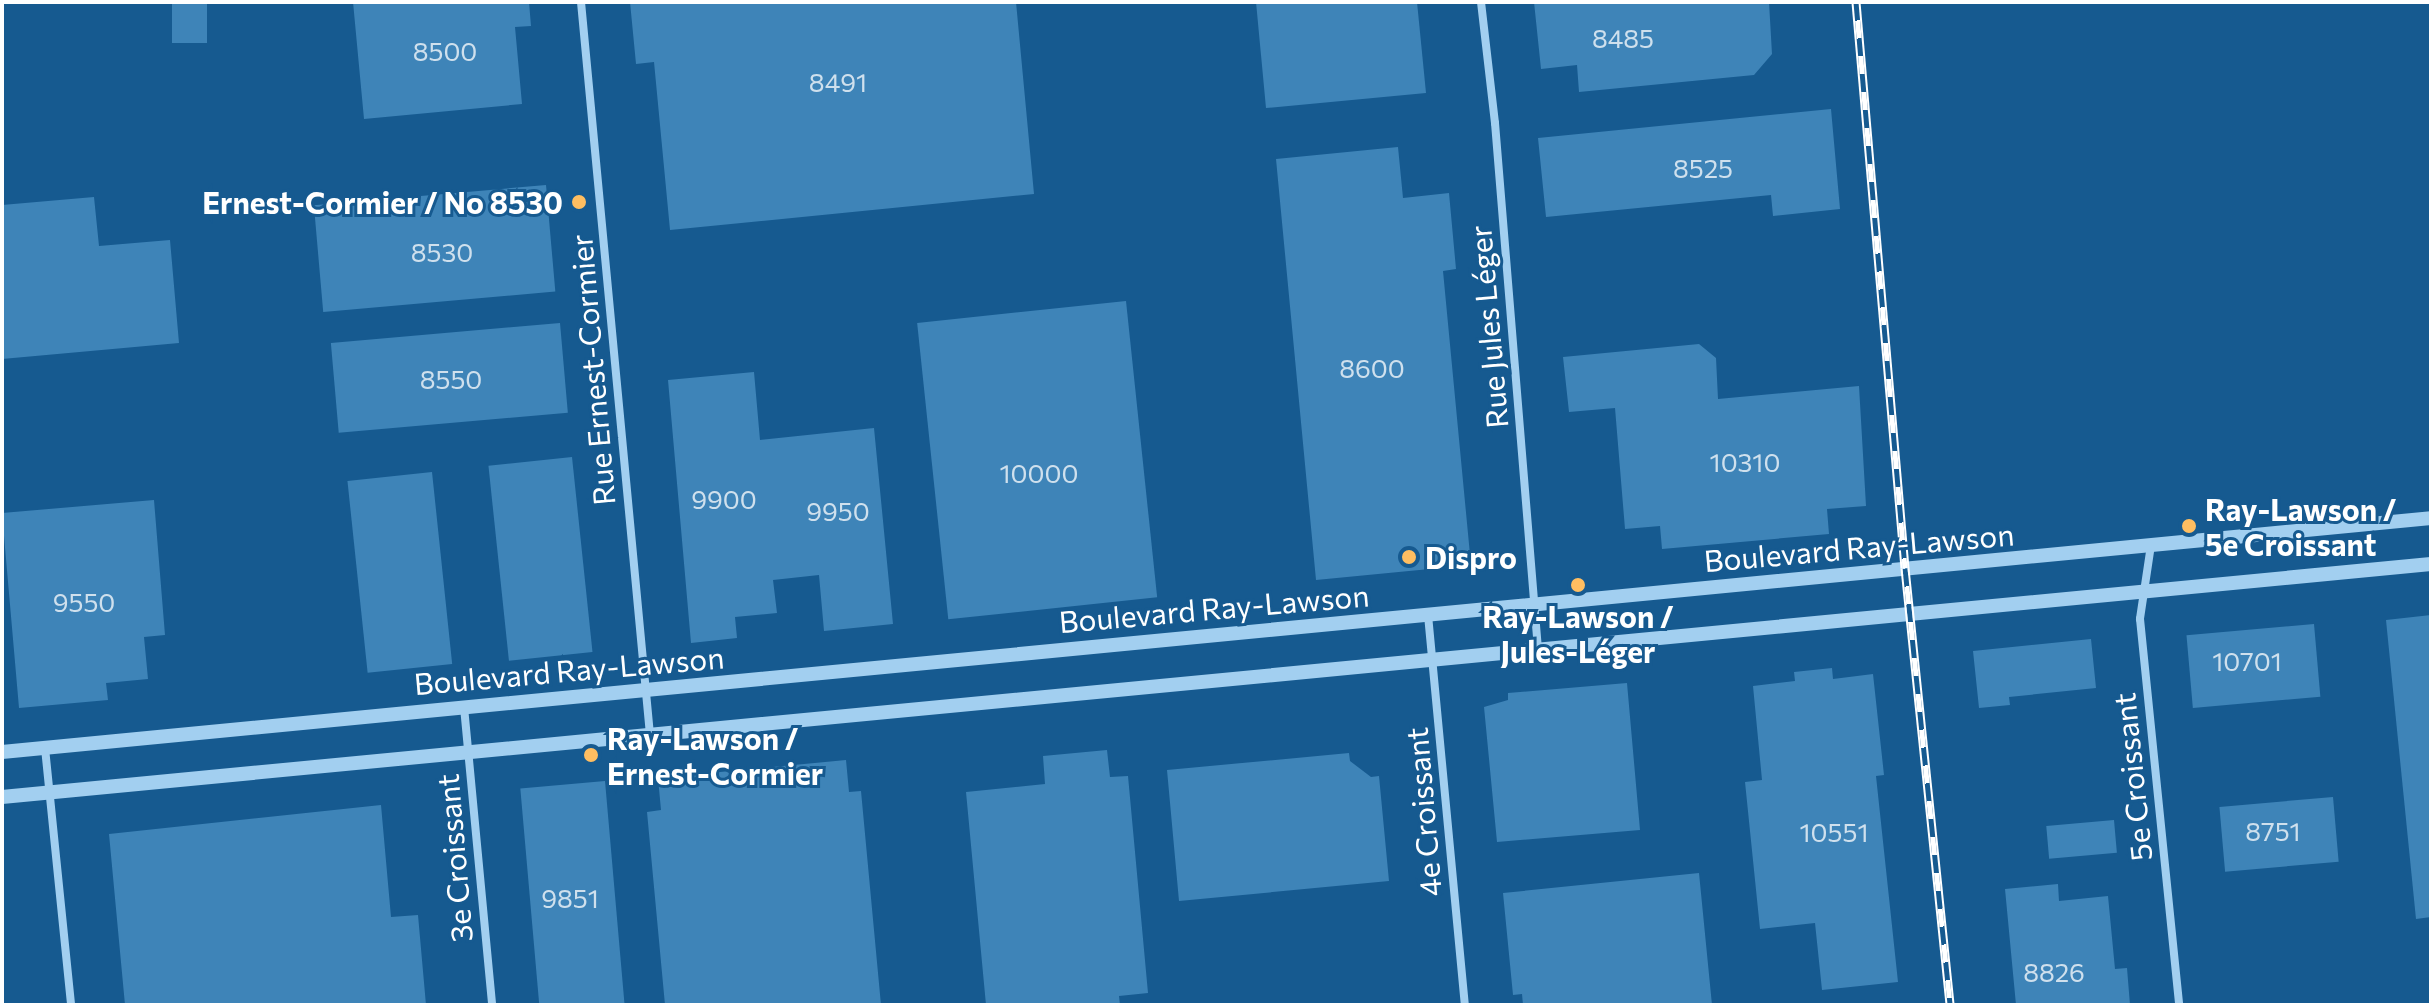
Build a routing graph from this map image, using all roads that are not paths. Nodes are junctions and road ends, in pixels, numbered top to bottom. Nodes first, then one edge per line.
1 (581, 2) edge
2 (1481, 2) edge
3 (2431, 518) edge
4 (2151, 545) junction
5 (2431, 564) edge
6 (2145, 590) junction
7 (1535, 604) junction
8 (1428, 615) junction
9 (1538, 649) junction
10 (1432, 659) junction
11 (646, 690) junction
12 (464, 706) junction
13 (650, 734) junction
14 (45, 748) junction
15 (2, 752) edge
16 (468, 752) junction
17 (50, 793) junction
18 (2, 797) edge
19 (71, 1005) edge
20 (492, 1005) edge
21 (1465, 1005) edge
22 (2179, 1005) edge

1 - 11 street, Rue Ernest-Cormier
2 - 7 street, Rue Jules Léger
3 - 4 street, Boulevard Ray-Lawson
4 - 6 street, 5e Croissant
4 - 7 street, Boulevard Ray-Lawson
5 - 6 street
6 - 9 street
6 - 22 street, 5e Croissant
7 - 8 street, Boulevard Ray-Lawson
7 - 9 street, Rue Jules Léger
8 - 10 street, 4e Croissant
8 - 11 street, Boulevard Ray-Lawson
9 - 10 street
10 - 13 street
10 - 21 street, 4e Croissant
11 - 12 street, Boulevard Ray-Lawson
11 - 13 street, Rue Ernest-Cormier
12 - 14 street, Boulevard Ray-Lawson
12 - 16 street, 3e Croissant
13 - 16 street
14 - 15 street, Boulevard Ray-Lawson
14 - 17 street
16 - 17 street
16 - 20 street, 3e Croissant
17 - 18 street
17 - 19 street

